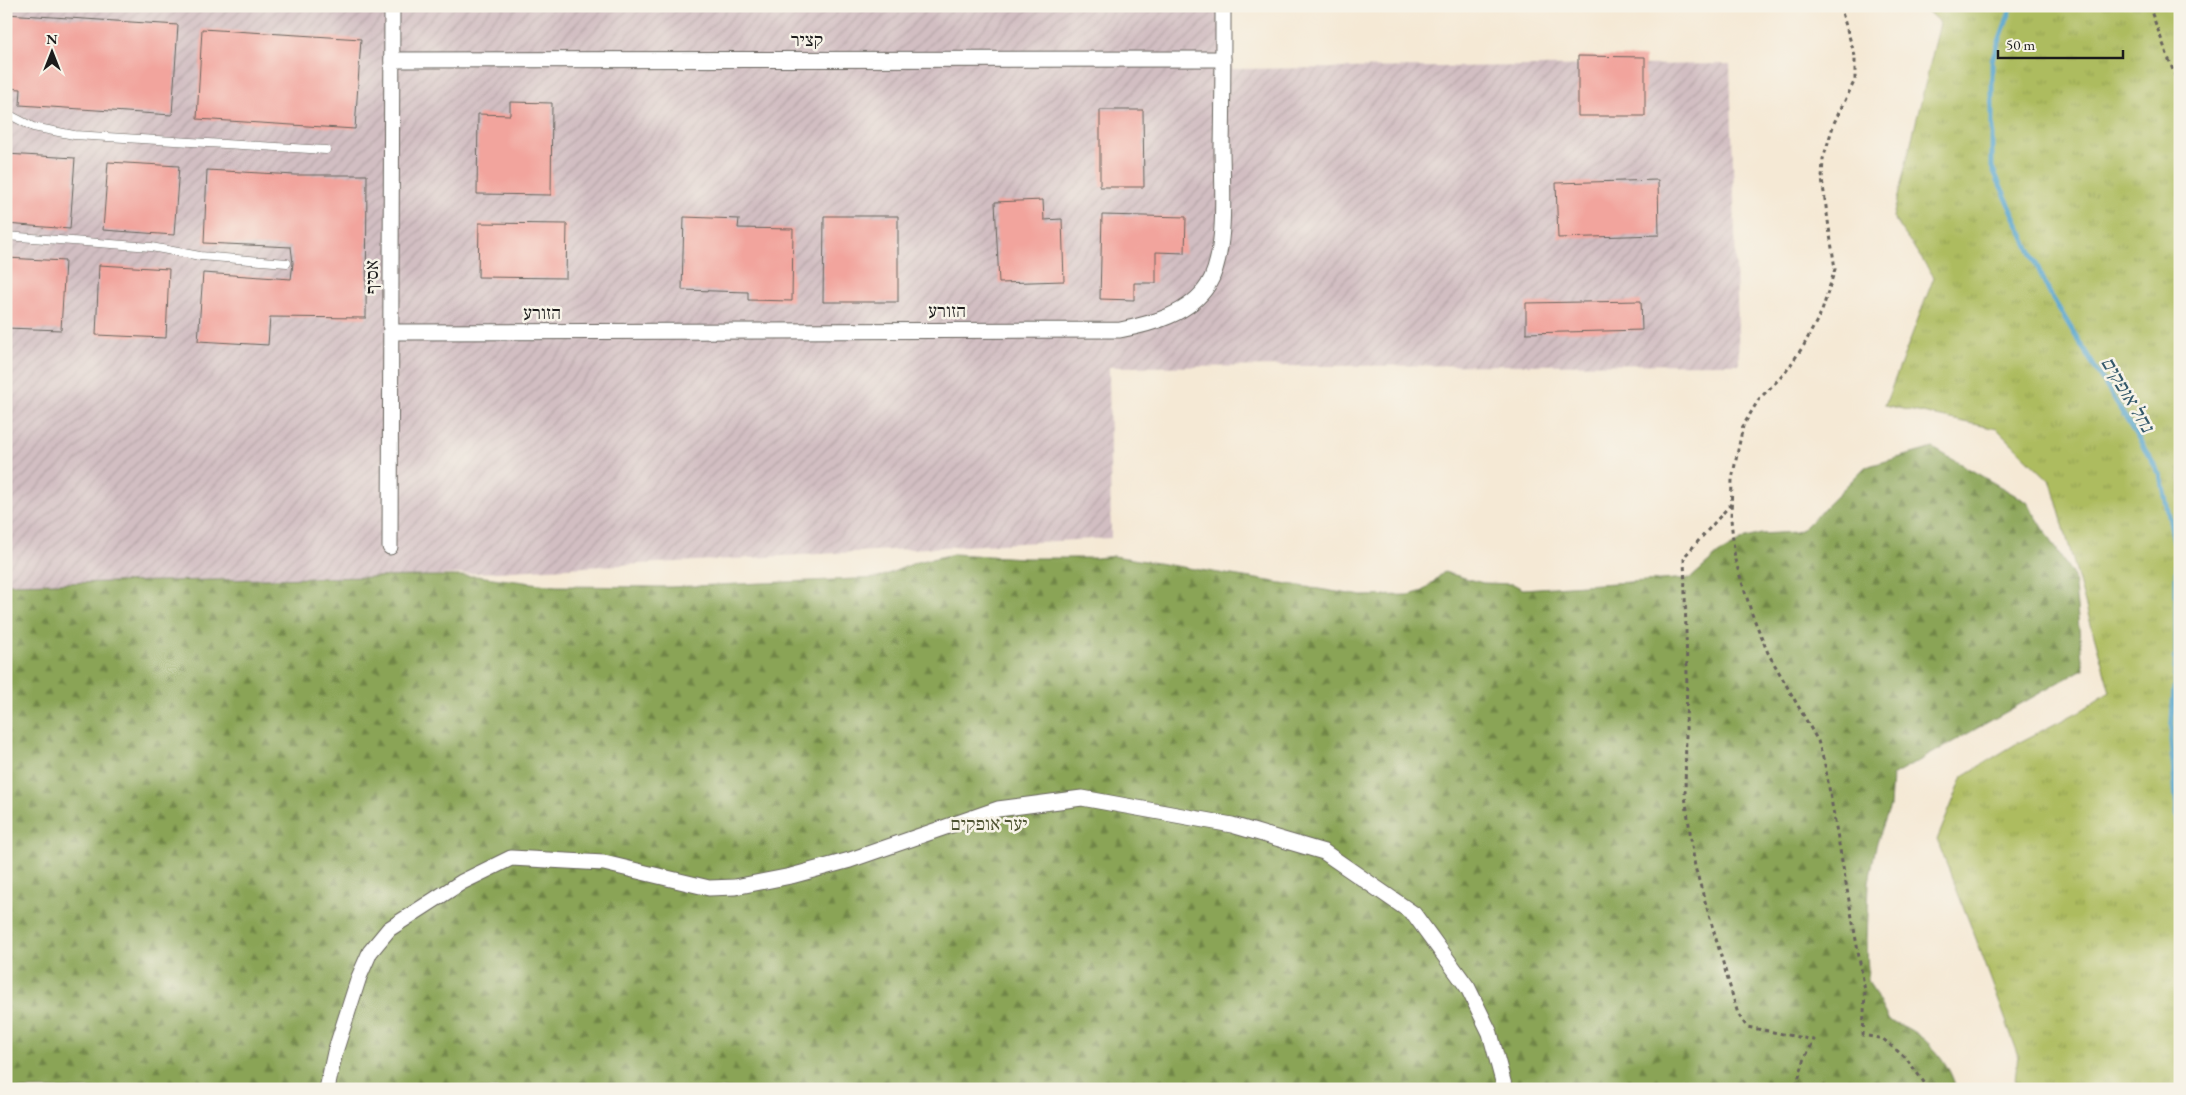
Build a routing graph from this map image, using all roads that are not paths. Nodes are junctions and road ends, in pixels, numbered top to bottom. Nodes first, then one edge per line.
1 (392, 6) edge
2 (1223, 6) edge
3 (1223, 59) junction
4 (392, 60) junction
5 (6, 113) edge
6 (326, 150) dead end
7 (6, 236) edge
8 (287, 263) dead end
9 (391, 332) junction
10 (390, 547) dead end
11 (327, 1089) edge
12 (1505, 1089) edge

1 - 4 street, אסיף
2 - 3 street, הזורע
3 - 4 street, קציר
3 - 9 street, הזורע
4 - 9 street, אסיף
5 - 6 lane
7 - 8 lane
9 - 10 street, אסיף
11 - 12 street

